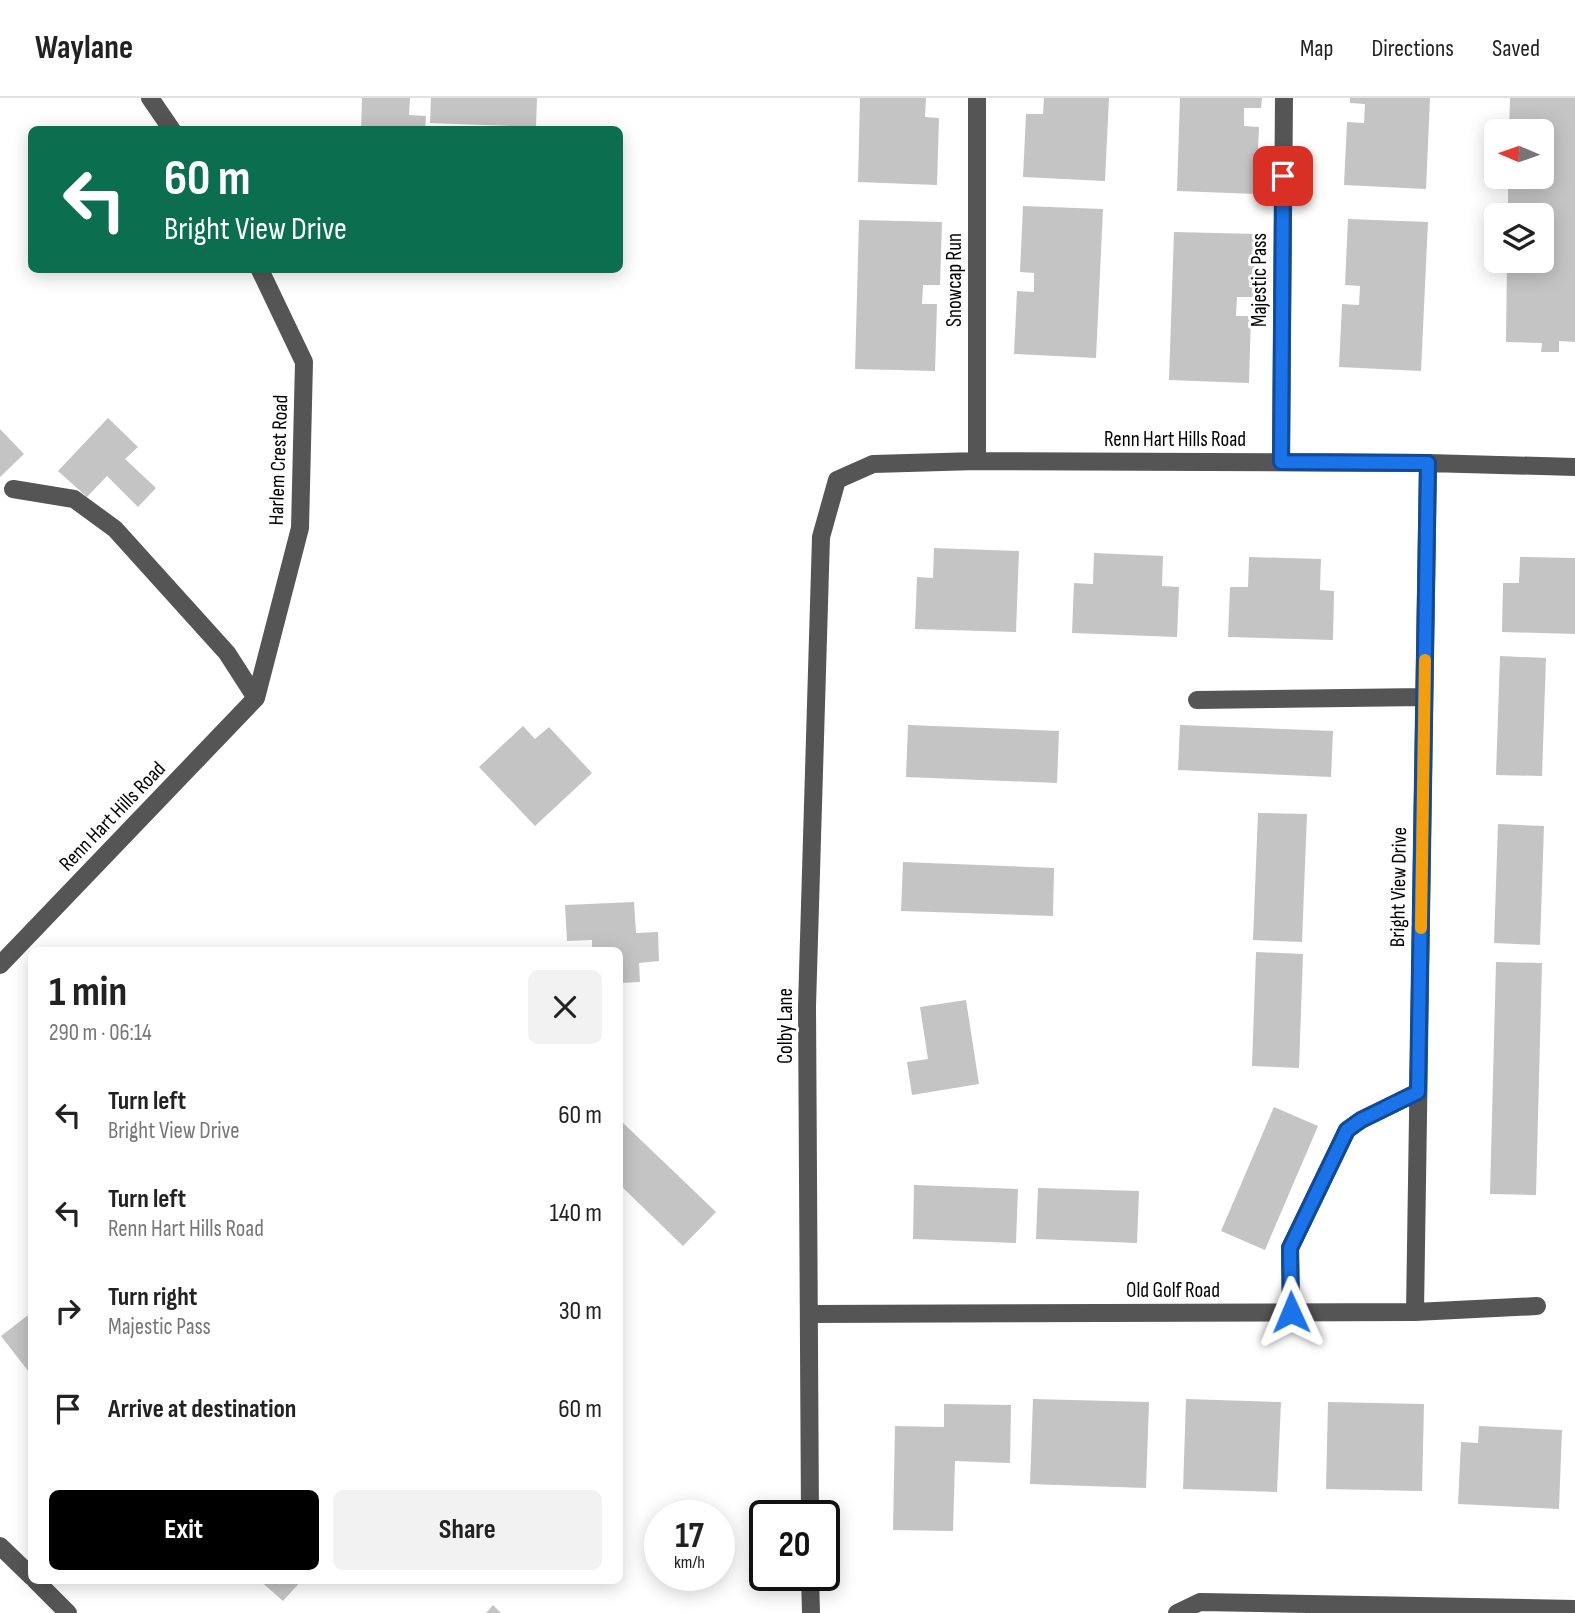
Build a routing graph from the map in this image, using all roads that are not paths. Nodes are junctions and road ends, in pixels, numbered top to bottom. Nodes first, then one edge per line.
1 (150, 98) edge
2 (976, 98) edge
3 (1284, 98) edge
4 (169, 126) edge
5 (261, 273) edge
6 (977, 461) junction
7 (1281, 462) junction
8 (1428, 463) junction
9 (1575, 467) edge
10 (13, 489) dead end
11 (821, 537) joint
12 (1424, 697) junction
13 (256, 698) junction
14 (1197, 700) dead end
15 (0, 965) edge
16 (1418, 1092) junction
17 (1537, 1306) dead end
18 (1291, 1312) junction
19 (1415, 1312) junction
20 (809, 1314) junction
21 (810, 1500) edge
22 (0, 1546) edge
23 (28, 1574) edge
24 (38, 1584) edge
25 (810, 1591) edge
26 (1575, 1609) edge
27 (68, 1613) edge
28 (811, 1613) edge
29 (1177, 1613) edge

1 - 4 street
2 - 6 street, Snowcap Run
3 - 7 street, Majestic Pass
5 - 13 street, Harlem Crest Road
6 - 7 street, Renn Hart Hills Road
6 - 11 street, Renn Hart Hills Road
7 - 8 street, Renn Hart Hills Road
8 - 9 street, Renn Hart Hills Road
8 - 12 street, Bright View Drive
10 - 13 street
11 - 20 street, Colby Lane
12 - 14 street
12 - 16 street, Bright View Drive
13 - 15 street, Renn Hart Hills Road
16 - 18 street
16 - 19 street, Bright View Drive
17 - 19 street, Old Golf Road
18 - 19 street, Old Golf Road
18 - 20 street, Old Golf Road
20 - 21 street, Colby Lane
22 - 23 street
24 - 27 street
25 - 28 street
26 - 29 street

